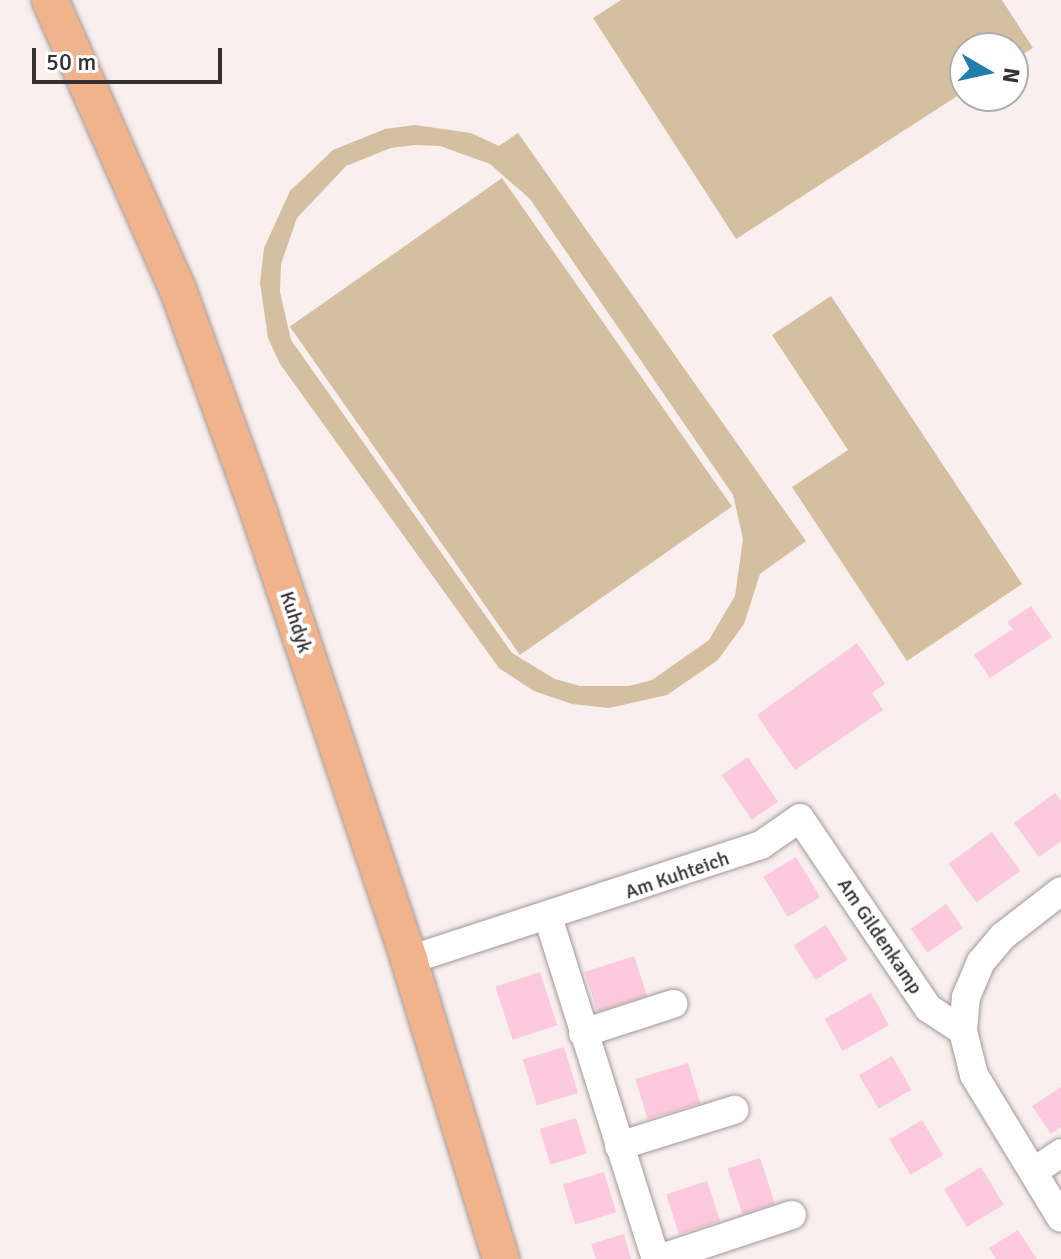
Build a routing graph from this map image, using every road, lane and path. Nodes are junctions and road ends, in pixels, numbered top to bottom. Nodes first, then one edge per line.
1 (50, 0) edge
2 (800, 818) joint
3 (1061, 891) edge
4 (548, 917) junction
5 (409, 960) junction
6 (673, 1004) dead end
7 (963, 1031) junction
8 (583, 1033) junction
9 (734, 1110) dead end
10 (619, 1146) junction
11 (1061, 1153) edge
12 (1033, 1172) junction
13 (792, 1215) dead end
14 (1061, 1218) edge
15 (501, 1259) edge
16 (657, 1259) edge

1 - 5 main road, Kuhdyk
2 - 4 street, Am Kuhteich
2 - 7 street, Am Gildenkamp
3 - 7 street
4 - 5 street, Am Kuhteich
4 - 8 street
5 - 15 main road, Kuhdyk
6 - 8 street
7 - 12 street
8 - 10 street
9 - 10 street
10 - 16 street
11 - 12 street
12 - 14 street
13 - 16 street

